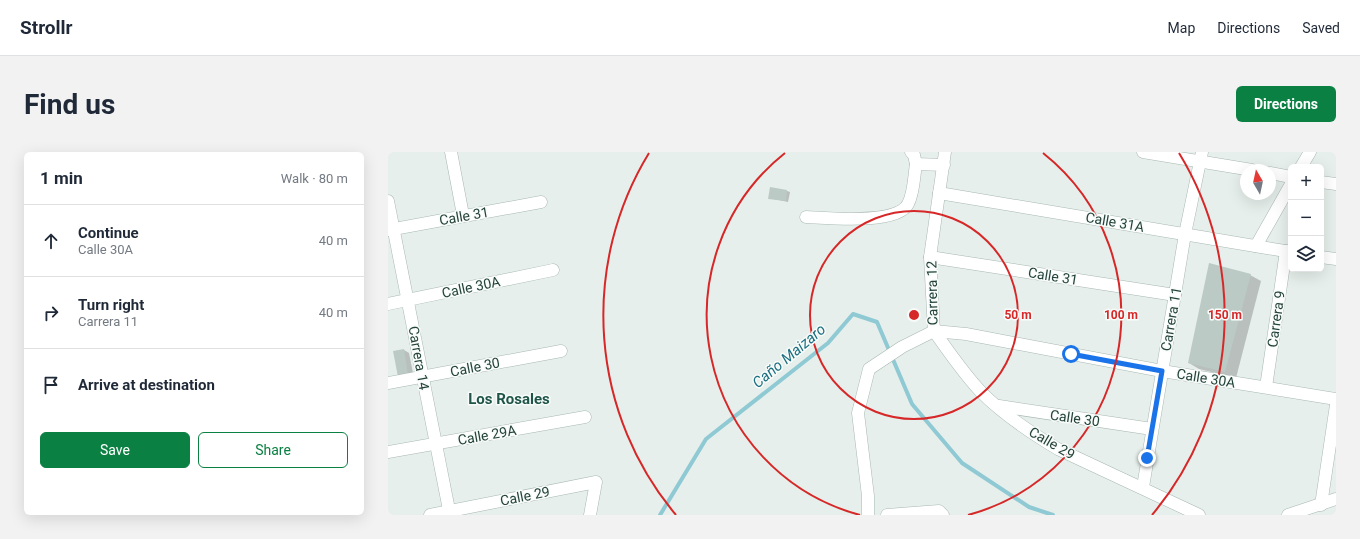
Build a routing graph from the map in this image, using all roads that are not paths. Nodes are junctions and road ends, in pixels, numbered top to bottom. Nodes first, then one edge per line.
1 (451, 152) edge
2 (911, 152) edge
3 (945, 152) edge
4 (1143, 152) edge
5 (1310, 152) edge
6 (1201, 156) edge
7 (916, 164) junction
8 (1303, 164) edge
9 (944, 165) junction
10 (1240, 167) edge
11 (1276, 174) edge
12 (1288, 176) edge
13 (1324, 182) edge
14 (1336, 184) edge
15 (1288, 189) edge
16 (939, 193) junction
17 (388, 201) edge
18 (541, 202) dead end
19 (464, 215) junction
20 (806, 217) dead end
21 (391, 229) edge
22 (1185, 234) junction
23 (1256, 246) junction
24 (1288, 251) edge
25 (930, 257) junction
26 (1324, 257) edge
27 (1336, 259) edge
28 (553, 270) dead end
29 (1175, 295) junction
30 (408, 300) junction
31 (388, 304) edge
32 (934, 331) junction
33 (561, 351) dead end
34 (1162, 371) junction
35 (422, 377) junction
36 (388, 383) edge
37 (1266, 387) junction
38 (1336, 399) edge
39 (1336, 405) edge
40 (997, 406) junction
41 (585, 417) dead end
42 (1152, 429) junction
43 (435, 445) junction
44 (388, 452) edge
45 (1143, 487) junction
46 (1336, 499) edge
47 (1321, 505) junction
48 (1308, 512) edge
49 (449, 513) edge
50 (941, 513) edge
51 (430, 515) edge
52 (590, 515) edge
53 (868, 515) edge
54 (887, 515) edge
55 (1199, 515) edge
56 (1288, 515) edge

1 - 19 street
2 - 7 street
3 - 9 street, Carrera 12
4 - 6 street
5 - 8 street
6 - 10 street
6 - 22 street, Carrera 11
7 - 9 street
7 - 20 street
9 - 16 street, Carrera 12
11 - 12 street
13 - 14 street
15 - 23 street
16 - 22 street, Calle 31A
16 - 25 street, Carrera 12
17 - 21 street, Carrera 14
18 - 19 street, Calle 31
19 - 21 street, Calle 31
21 - 30 street, Carrera 14
22 - 23 street, Calle 31A
22 - 29 street, Carrera 11
23 - 24 street, Calle 31A
24 - 37 street, Carrera 9
25 - 29 street, Calle 31
25 - 32 street, Carrera 12
26 - 27 street
28 - 30 street, Calle 30A
29 - 34 street, Carrera 11
30 - 31 street, Calle 30A
30 - 35 street, Carrera 14
32 - 34 street, Calle 30A
32 - 40 street, Calle 29
32 - 53 street, Carrera 12
33 - 35 street, Calle 30
34 - 37 street, Calle 30A
34 - 42 street, Carrera 11
35 - 36 street, Calle 30
35 - 43 street, Carrera 14
37 - 38 street, Calle 30A
39 - 47 street
40 - 42 street, Calle 30
40 - 45 street, Calle 29
41 - 43 street, Calle 29A
42 - 45 street, Carrera 11
43 - 44 street, Calle 29A
43 - 49 street, Carrera 14
45 - 55 street, Calle 29
46 - 47 street
47 - 48 street
48 - 56 street
49 - 51 street, Calle 29
49 - 52 street, Calle 29
50 - 54 street

